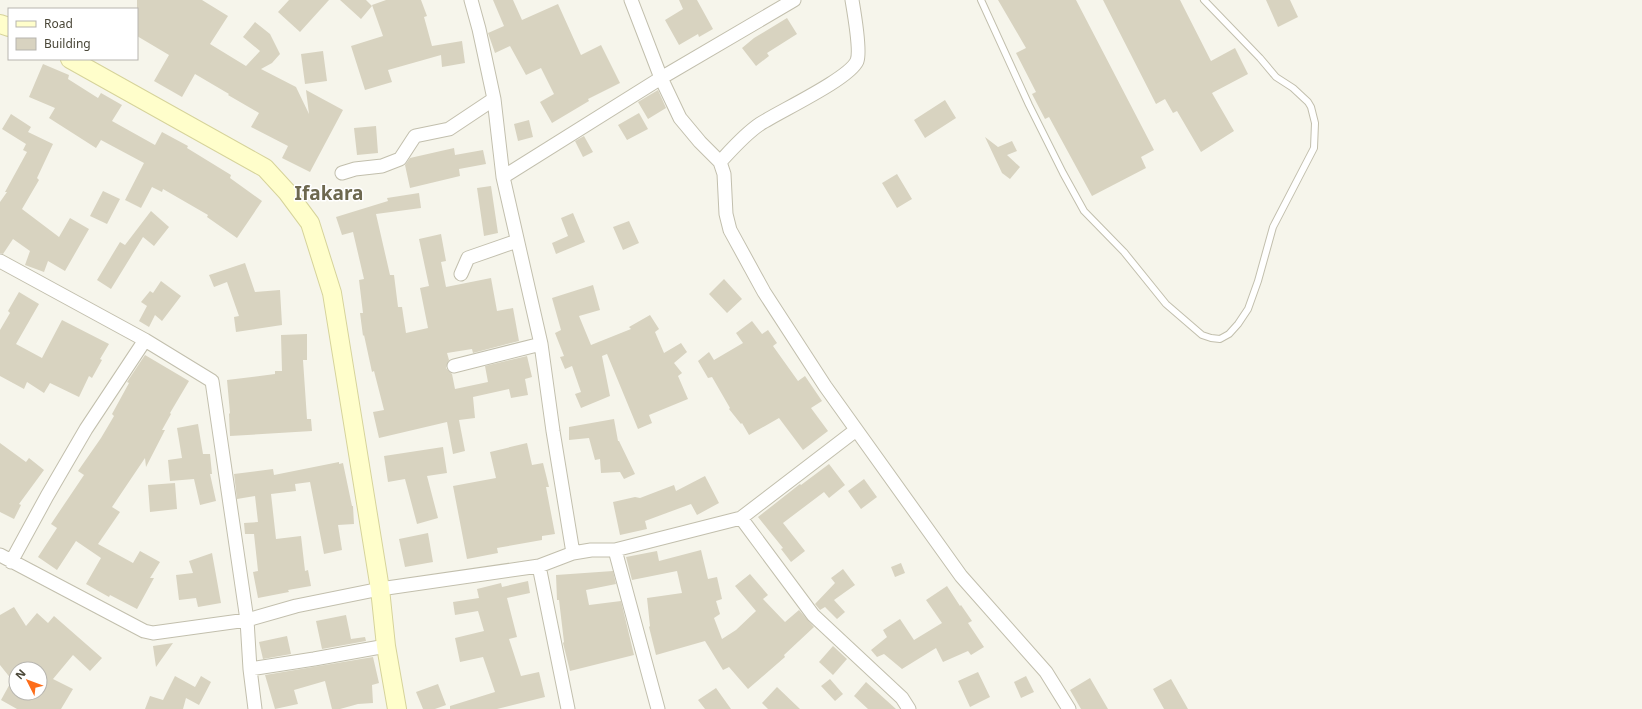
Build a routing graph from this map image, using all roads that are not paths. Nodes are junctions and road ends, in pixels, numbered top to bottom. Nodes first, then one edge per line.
1 (471, 0) edge
2 (631, 0) edge
3 (852, 0) edge
4 (981, 0) edge
5 (1204, 0) edge
6 (790, 1) edge
7 (72, 60) edge
8 (661, 78) junction
9 (494, 99) junction
10 (720, 162) junction
11 (342, 173) dead end
12 (503, 177) junction
13 (517, 241) junction
14 (0, 261) edge
15 (461, 274) dead end
16 (145, 340) junction
17 (541, 344) junction
18 (454, 366) dead end
19 (856, 430) junction
20 (741, 518) junction
21 (615, 550) junction
22 (574, 553) junction
23 (6, 558) edge
24 (539, 566) junction
25 (380, 589) junction
26 (247, 620) junction
27 (386, 646) junction
28 (250, 669) junction
29 (255, 709) edge
30 (397, 709) edge
31 (568, 709) edge
32 (658, 709) edge
33 (909, 709) edge
34 (1070, 709) edge

1 - 9 street
2 - 8 street
3 - 10 street
4 - 5 lane
6 - 8 street
7 - 25 main road
8 - 10 street
8 - 12 street
9 - 11 street
9 - 12 street
10 - 19 street
12 - 13 street
13 - 15 street
13 - 17 street
14 - 16 street
16 - 23 street
16 - 26 street
17 - 18 street
17 - 22 street
19 - 20 street
19 - 34 street
20 - 21 street
20 - 33 street
21 - 22 street
21 - 32 street
22 - 24 street
23 - 26 street
24 - 25 street
24 - 31 street
25 - 26 street
25 - 27 main road
26 - 28 street
27 - 28 street
27 - 30 main road
28 - 29 street

